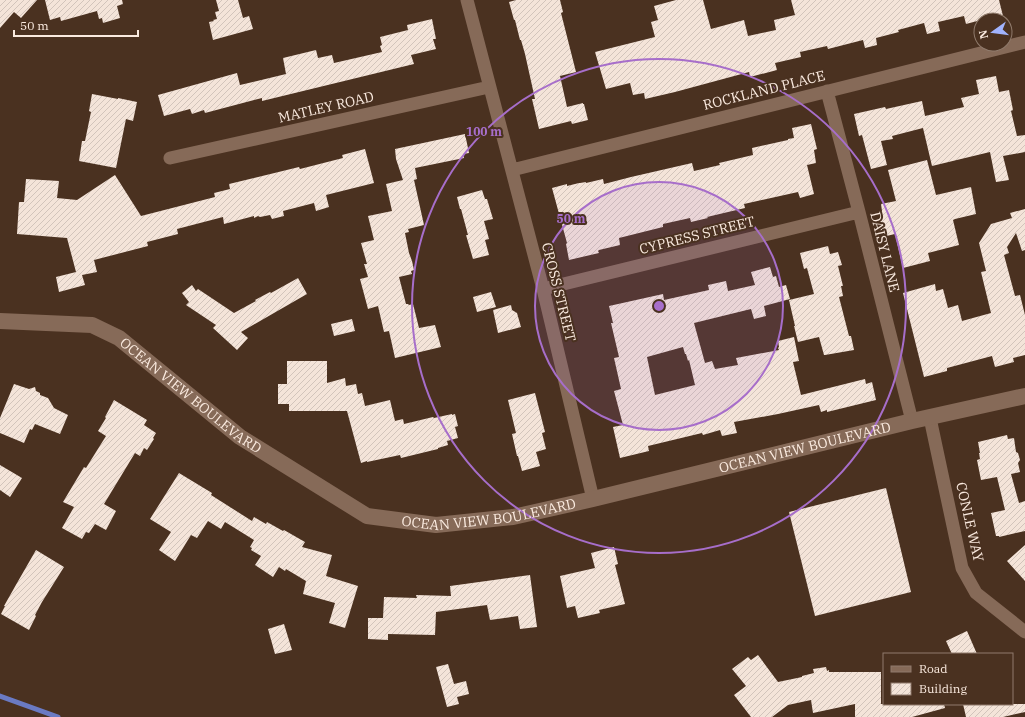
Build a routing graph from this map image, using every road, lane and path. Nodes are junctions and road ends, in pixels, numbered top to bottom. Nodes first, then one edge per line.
1 (467, 0) edge
2 (1025, 42) edge
3 (489, 86) junction
4 (827, 91) junction
5 (170, 158) dead end
6 (512, 170) junction
7 (858, 212) junction
8 (543, 289) junction
9 (0, 321) edge
10 (1025, 396) edge
11 (930, 418) junction
12 (912, 421) junction
13 (593, 499) junction
14 (1025, 632) edge

1 - 3 street, CROSS STREET
2 - 4 street, ROCKLAND PLACE
3 - 5 street, MATLEY ROAD
3 - 6 street, CROSS STREET
4 - 6 street, ROCKLAND PLACE
4 - 7 street, DAISY LANE
6 - 8 street, CROSS STREET
7 - 8 street, CYPRESS STREET
7 - 12 street, DAISY LANE
8 - 13 street, CROSS STREET
9 - 13 street, OCEAN VIEW BOULEVARD
10 - 11 street, OCEAN VIEW BOULEVARD
11 - 12 street, OCEAN VIEW BOULEVARD
11 - 14 street, CONLE WAY
12 - 13 street, OCEAN VIEW BOULEVARD

